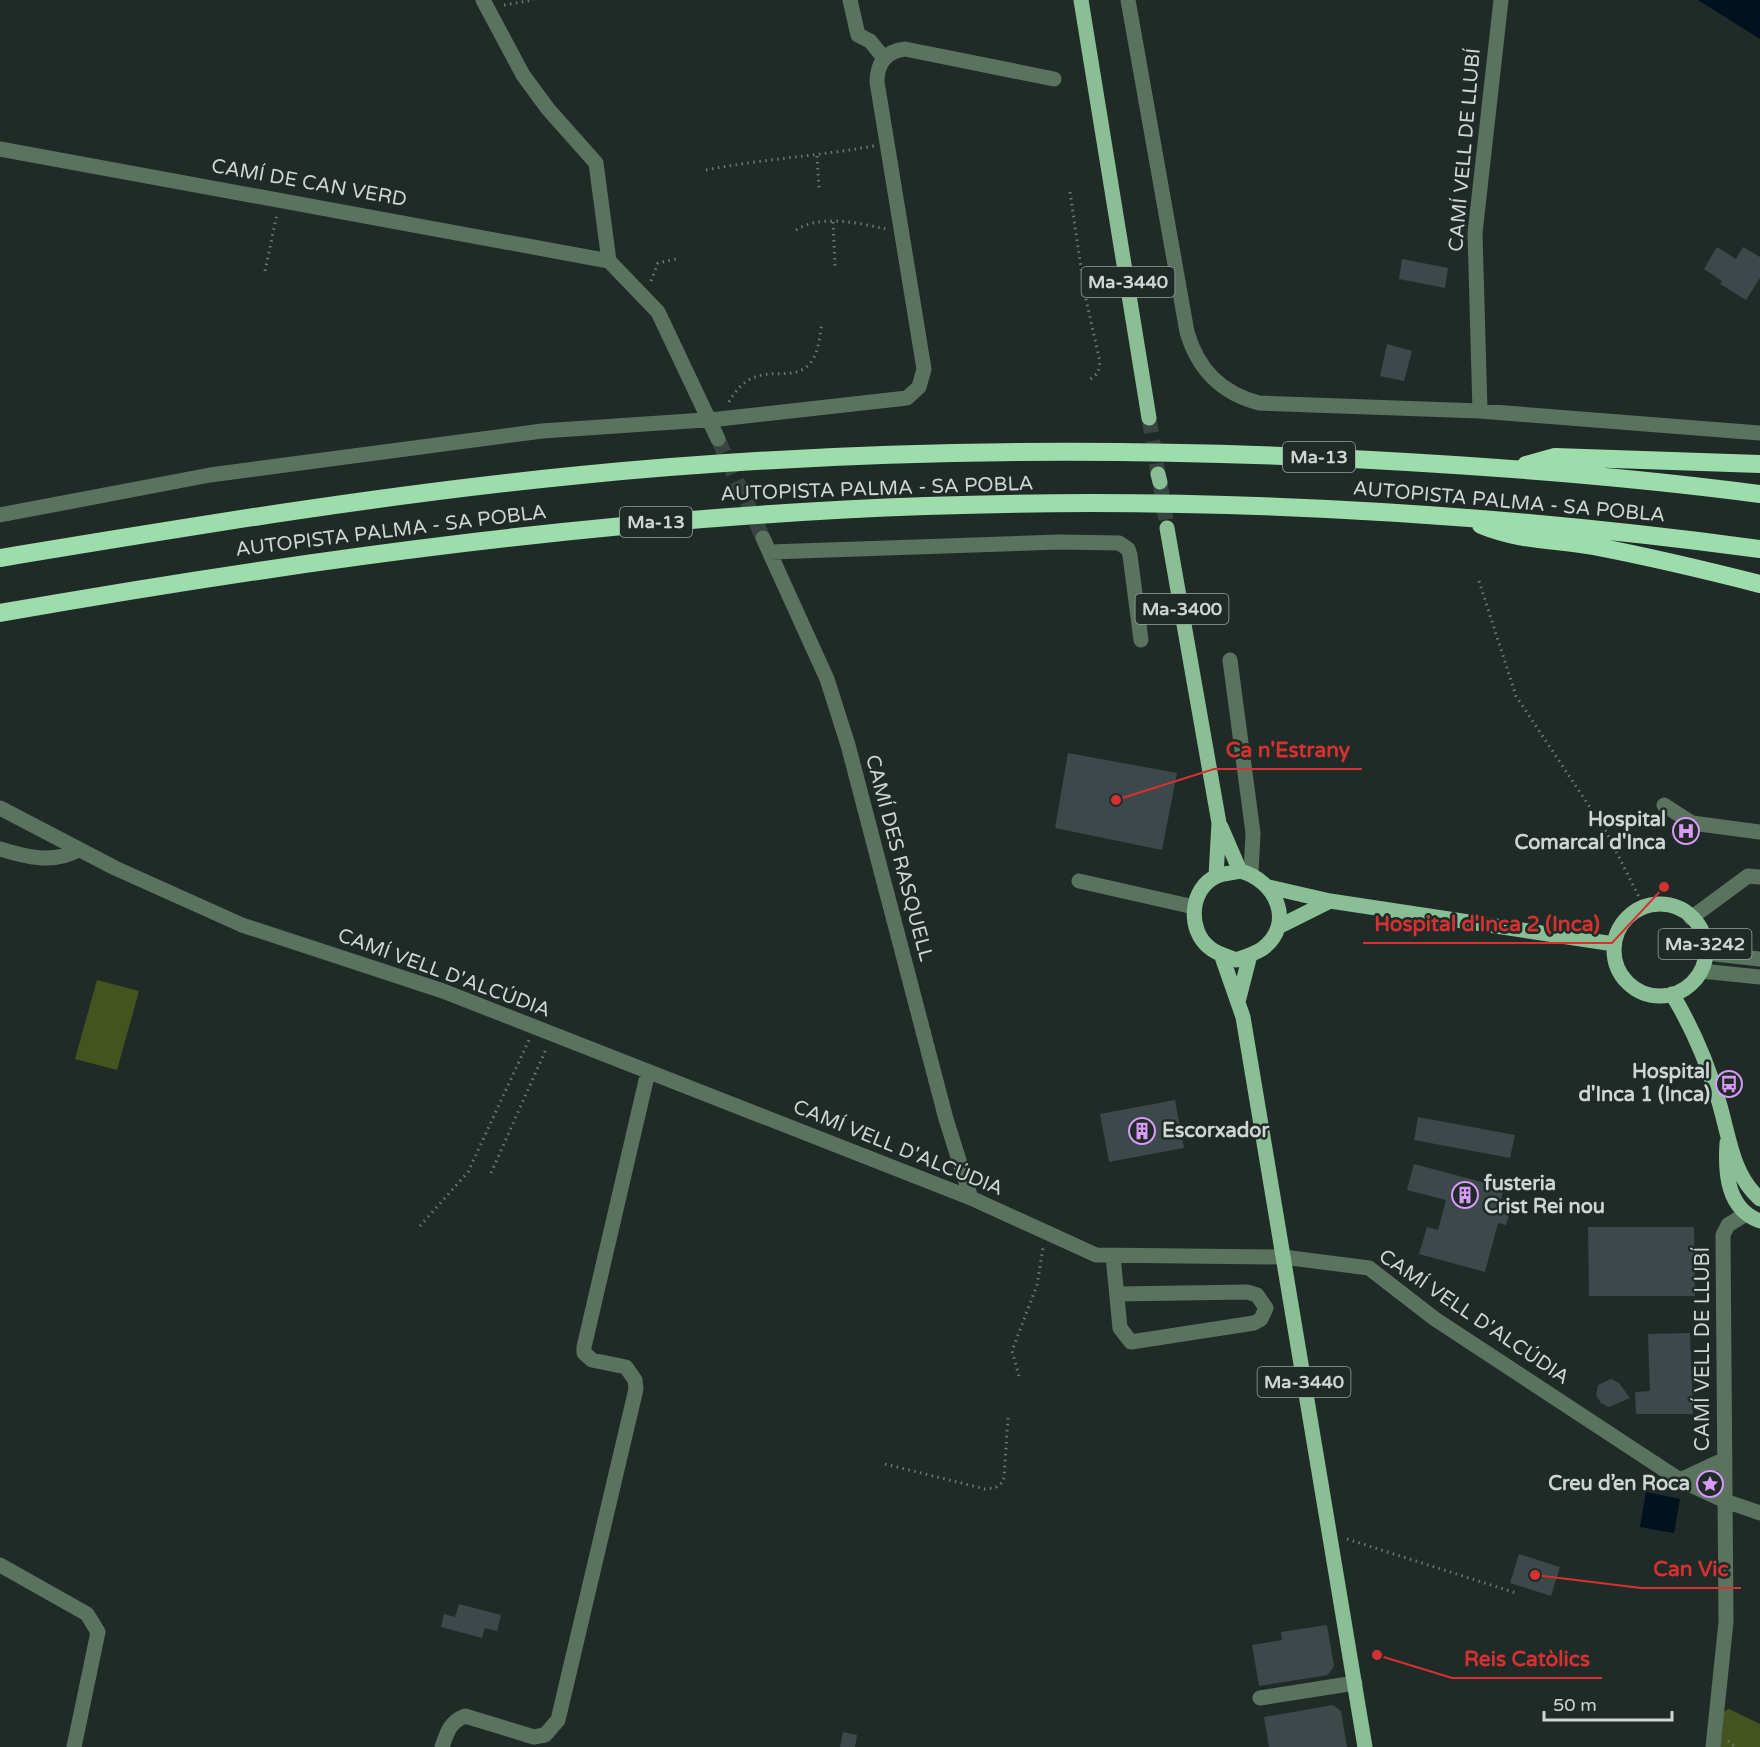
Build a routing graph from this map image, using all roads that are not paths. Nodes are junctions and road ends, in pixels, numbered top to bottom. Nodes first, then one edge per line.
1 (850, 0) edge
2 (1081, 0) edge
3 (1128, 0) edge
4 (1501, 0) edge
5 (485, 5) edge
6 (884, 58) junction
7 (1054, 79) dead end
8 (0, 149) edge
9 (609, 261) junction
10 (1480, 411) junction
11 (1149, 418) tunnel mouth
12 (714, 419) junction
13 (1760, 433) edge
14 (717, 439) tunnel mouth
15 (1760, 465) edge
16 (1516, 468) junction
17 (1760, 495) edge
18 (0, 515) edge
19 (1465, 519) junction
20 (1167, 528) tunnel mouth
21 (1760, 549) edge
22 (0, 558) edge
23 (1760, 584) edge
24 (0, 613) edge
25 (1141, 640) dead end
26 (1230, 660) dead end
27 (1664, 805) dead end
28 (0, 808) edge
29 (1219, 823) junction
30 (1760, 832) edge
31 (0, 849) edge
32 (78, 850) junction
33 (1246, 873) junction
34 (1216, 876) junction
35 (1760, 877) edge
36 (1079, 881) dead end
37 (1269, 887) junction
38 (1330, 901) junction
39 (1194, 907) junction
40 (1691, 918) junction
41 (1278, 927) junction
42 (1614, 944) junction
43 (1706, 953) junction
44 (1221, 954) junction
45 (1250, 955) junction
46 (1760, 958) edge
47 (1701, 971) junction
48 (1760, 977) edge
49 (1672, 994) junction
50 (1238, 1002) junction
51 (648, 1072) junction
52 (1727, 1140) junction
53 (971, 1198) junction
54 (1760, 1199) edge
55 (1753, 1217) edge
56 (1113, 1256) junction
57 (1283, 1257) junction
58 (1117, 1294) junction
59 (1725, 1459) junction
60 (1680, 1480) junction
61 (1725, 1501) junction
62 (1760, 1514) edge
63 (0, 1565) edge
64 (1355, 1683) junction
65 (1260, 1698) dead end
66 (74, 1747) edge
67 (442, 1747) edge
68 (1365, 1747) edge
69 (1713, 1747) edge

1 - 6 street
2 - 11 main road, Ma-3440
3 - 10 street
4 - 10 street, CAMÍ VELL DE LLUBÍ
5 - 9 street
6 - 7 street
6 - 12 street
8 - 9 street, CAMÍ DE CAN VERD
9 - 12 street
10 - 13 street
12 - 14 street
12 - 18 street
15 - 16 highway
16 - 17 highway, AUTOPISTA PALMA - SA POBLA / Ma-13
16 - 22 highway, AUTOPISTA PALMA - SA POBLA / Ma-13
19 - 21 highway, AUTOPISTA PALMA - SA POBLA / Ma-13
19 - 23 highway
19 - 24 highway, AUTOPISTA PALMA - SA POBLA / Ma-13
20 - 29 main road, Ma-3400
25 - 53 street, CAMÍ DES RASQUELL
26 - 33 street
27 - 30 street
28 - 32 street, CAMÍ VELL D'ALCÚDIA
29 - 33 main road, Ma-3400
29 - 34 main road, Ma-3400
31 - 32 street
32 - 51 street, CAMÍ VELL D'ALCÚDIA
33 - 34 main road
33 - 37 main road
34 - 39 main road
35 - 40 street
36 - 39 street
37 - 38 main road
37 - 41 main road
38 - 41 main road
38 - 42 main road
39 - 44 main road
40 - 42 main road, Ma-3242
40 - 43 main road, Ma-3242
41 - 45 main road
42 - 49 main road
43 - 46 street
43 - 47 main road, Ma-3242
44 - 45 main road
44 - 50 main road, Ma-3440
45 - 50 main road
47 - 48 street
47 - 49 main road, Ma-3242
49 - 52 main road
50 - 57 main road, Ma-3440
51 - 53 street, CAMÍ VELL D'ALCÚDIA
51 - 67 street
52 - 54 main road
52 - 55 main road
53 - 56 street, CAMÍ VELL D'ALCÚDIA
55 - 59 street, CAMÍ VELL DE LLUBÍ
56 - 57 street, CAMÍ VELL D'ALCÚDIA
56 - 58 street
57 - 60 street, CAMÍ VELL D'ALCÚDIA
57 - 64 main road, Ma-3440
58 - 58 street
59 - 60 street
59 - 61 street, CAMÍ VELL DE LLUBÍ
60 - 61 street, CAMÍ VELL D'ALCÚDIA
61 - 62 street, CAMÍ VELL D'ALCÚDIA
61 - 69 street, CAMÍ VELL DE LLUBÍ
63 - 66 street
64 - 65 street
64 - 68 main road, Ma-3440

